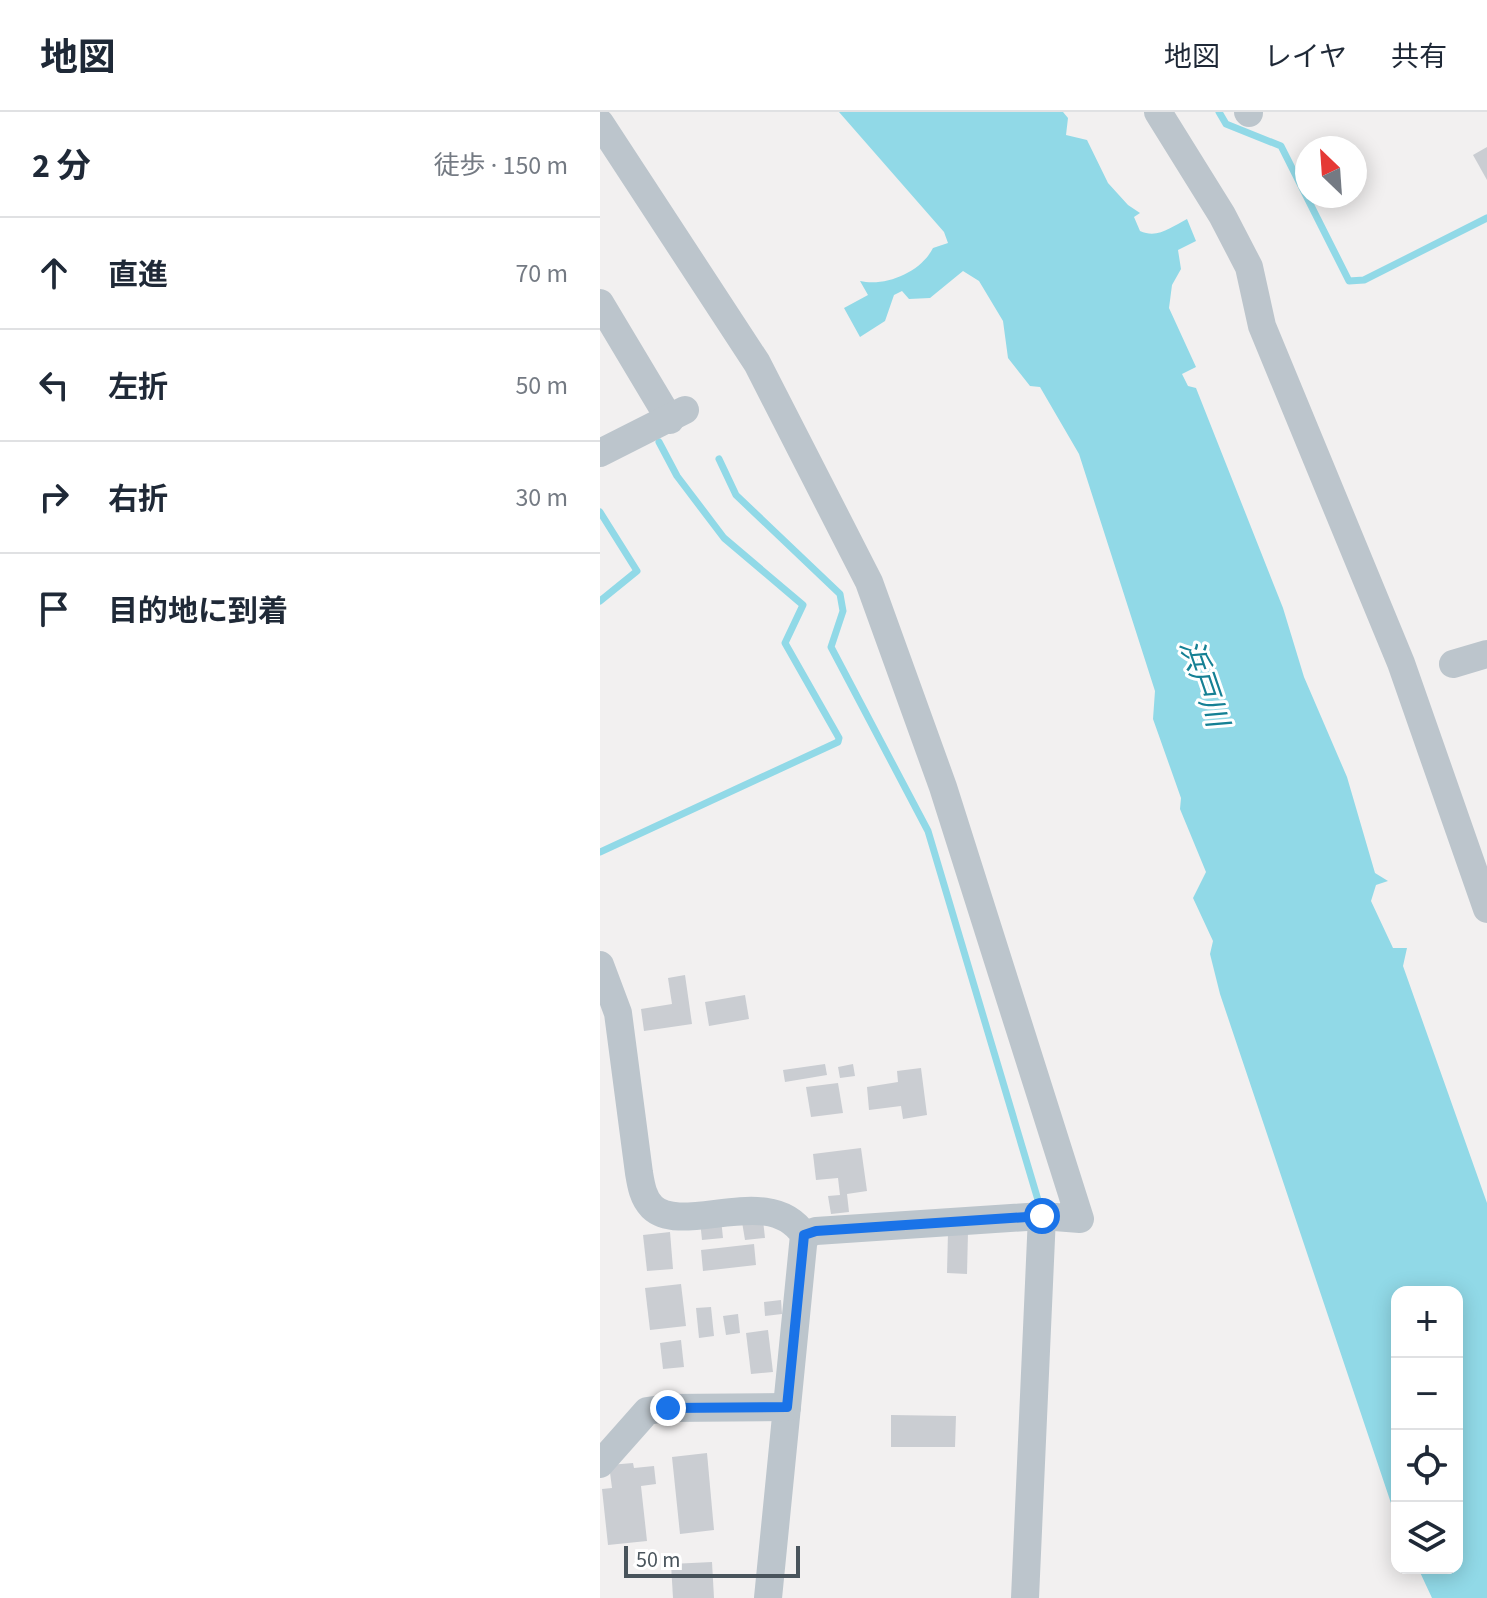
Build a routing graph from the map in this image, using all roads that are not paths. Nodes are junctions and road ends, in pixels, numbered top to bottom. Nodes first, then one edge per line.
1 (1158, 112) edge
2 (600, 123) edge
3 (600, 303) edge
4 (600, 453) edge
5 (1487, 654) edge
6 (1453, 664) dead end
7 (1487, 909) edge
8 (600, 965) edge
9 (1050, 1217) junction
10 (804, 1235) junction
11 (787, 1407) junction
12 (600, 1464) edge
13 (768, 1598) edge
14 (1025, 1598) edge

1 - 7 street
2 - 9 street
3 - 4 street
5 - 6 street
8 - 10 street
9 - 10 street
9 - 14 street
10 - 11 street
11 - 12 street
11 - 13 street

